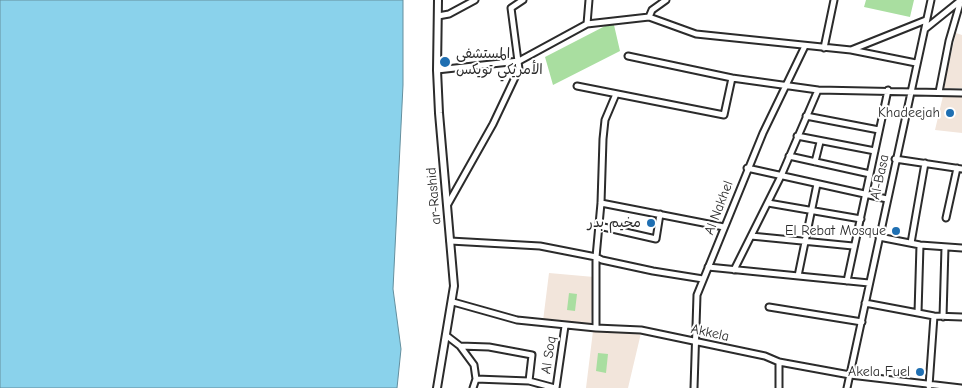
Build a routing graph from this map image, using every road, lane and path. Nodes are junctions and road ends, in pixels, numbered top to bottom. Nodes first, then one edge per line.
1 (438, 0) edge
2 (475, 0) edge
3 (523, 0) edge
4 (589, 0) edge
5 (666, 0) edge
6 (834, 0) edge
7 (931, 0) edge
8 (961, 0) edge
9 (438, 16) junction
10 (648, 17) junction
11 (926, 20) junction
12 (587, 24) junction
13 (924, 29) junction
14 (805, 46) junction
15 (824, 48) junction
16 (851, 50) junction
17 (628, 56) dead end
18 (519, 61) junction
19 (916, 63) junction
20 (437, 70) junction
21 (732, 78) junction
22 (577, 86) dead end
23 (784, 87) junction
24 (818, 90) junction
25 (888, 90) junction
26 (910, 92) junction
27 (939, 92) junction
28 (962, 93) edge
29 (616, 94) junction
30 (806, 116) junction
31 (879, 130) junction
32 (797, 136) junction
33 (820, 142) junction
34 (875, 151) junction
35 (789, 156) junction
36 (895, 159) junction
37 (815, 162) junction
38 (924, 164) junction
39 (748, 168) junction
40 (959, 168) edge
41 (870, 174) junction
42 (781, 176) junction
43 (818, 184) junction
44 (866, 195) junction
45 (887, 199) junction
46 (601, 203) junction
47 (768, 203) junction
48 (448, 204) junction
49 (811, 210) junction
50 (660, 214) junction
51 (861, 218) junction
52 (946, 218) dead end
53 (598, 226) junction
54 (724, 227) junction
55 (751, 236) junction
56 (879, 237) junction
57 (450, 241) junction
58 (805, 242) junction
59 (910, 243) junction
60 (920, 245) junction
61 (853, 246) junction
62 (945, 247) junction
63 (962, 248) edge
64 (596, 257) junction
65 (708, 267) junction
66 (734, 270) junction
67 (798, 276) junction
68 (703, 279) junction
69 (847, 281) junction
70 (869, 283) junction
71 (453, 302) junction
72 (865, 303) junction
73 (769, 307) dead end
74 (918, 313) junction
75 (934, 316) junction
76 (943, 316) junction
77 (962, 317) edge
78 (862, 322) junction
79 (565, 326) junction
80 (596, 328) junction
81 (447, 336) junction
82 (696, 341) junction
83 (460, 346) junction
84 (779, 362) junction
85 (850, 376) junction
86 (476, 379) junction
87 (529, 380) junction
88 (929, 386) edge
89 (437, 388) edge
90 (473, 388) edge
91 (555, 388) edge
92 (694, 388) edge
93 (780, 388) edge
94 (847, 388) edge
95 (953, 388) edge
96 (962, 388) edge

1 - 9 main road, ar-Rashid
2 - 9 street
3 - 18 street
4 - 12 street
5 - 10 street
6 - 15 street
7 - 11 street, Al-Basa
8 - 13 street
8 - 27 street
9 - 20 main road, ar-Rashid
10 - 12 street
10 - 14 street
11 - 13 street, Al-Basa
11 - 16 street
12 - 18 street
13 - 19 street, Al-Basa
14 - 15 street
14 - 23 street, Al Nakhel
15 - 16 street
16 - 19 street
17 - 21 street
18 - 20 street
18 - 48 street
19 - 26 street, Al-Basa
20 - 48 main road, ar-Rashid
21 - 23 street
21 - 29 street
22 - 29 street
23 - 24 street
23 - 39 street, Al Nakhel
24 - 25 street
24 - 30 street
25 - 26 street
25 - 31 street
26 - 27 street
26 - 36 street, Al-Basa
27 - 28 street
29 - 46 street
30 - 31 street
30 - 32 street
31 - 34 street
32 - 33 street
32 - 35 street
33 - 34 street
33 - 37 street
34 - 41 street
35 - 37 street
35 - 42 street
36 - 38 street
36 - 45 street, Al-Basa
37 - 41 street
38 - 40 street
38 - 59 street
39 - 42 street
39 - 54 street, Al Nakhel
40 - 52 street
41 - 44 street
42 - 43 street
42 - 47 street
43 - 44 street
43 - 49 street
44 - 45 street
44 - 51 street
45 - 56 street, Al-Basa
46 - 50 street
46 - 53 street
47 - 49 street
47 - 55 street
48 - 57 main road, ar-Rashid
49 - 51 street
49 - 58 street
50 - 53 street
50 - 54 street
51 - 61 street
53 - 64 street
54 - 65 street, Al Nakhel
55 - 58 street
55 - 66 street
56 - 59 street
56 - 70 street, Al-Basa
57 - 64 street
57 - 71 main road, ar-Rashid
58 - 61 street
58 - 67 street
59 - 60 street
60 - 62 street
60 - 74 street
61 - 69 street
62 - 63 street
62 - 76 street
64 - 68 street
64 - 80 street
65 - 66 street
65 - 68 street, Al Nakhel
66 - 67 street
67 - 69 street
68 - 82 street, Al Nakhel
69 - 70 street
70 - 72 street, Al-Basa
71 - 79 street, Akkela
71 - 81 main road, ar-Rashid
72 - 74 street
72 - 78 street, Al-Basa
73 - 78 street
74 - 75 street
75 - 76 street
75 - 88 street
76 - 77 street
78 - 85 street, Al-Basa
79 - 80 street, Akkela
79 - 91 street, Al Soq
80 - 82 street, Akkela
81 - 83 street
81 - 89 main road, ar-Rashid
82 - 84 street, Akkela
82 - 92 street, Al Nakhel
83 - 86 street
83 - 87 street
84 - 85 street, Akkela
84 - 93 street
85 - 88 street, Akkela
85 - 94 street, Al-Basa
86 - 87 street
86 - 90 street
87 - 91 street
88 - 95 street, Akkela
95 - 96 street, Akkela

